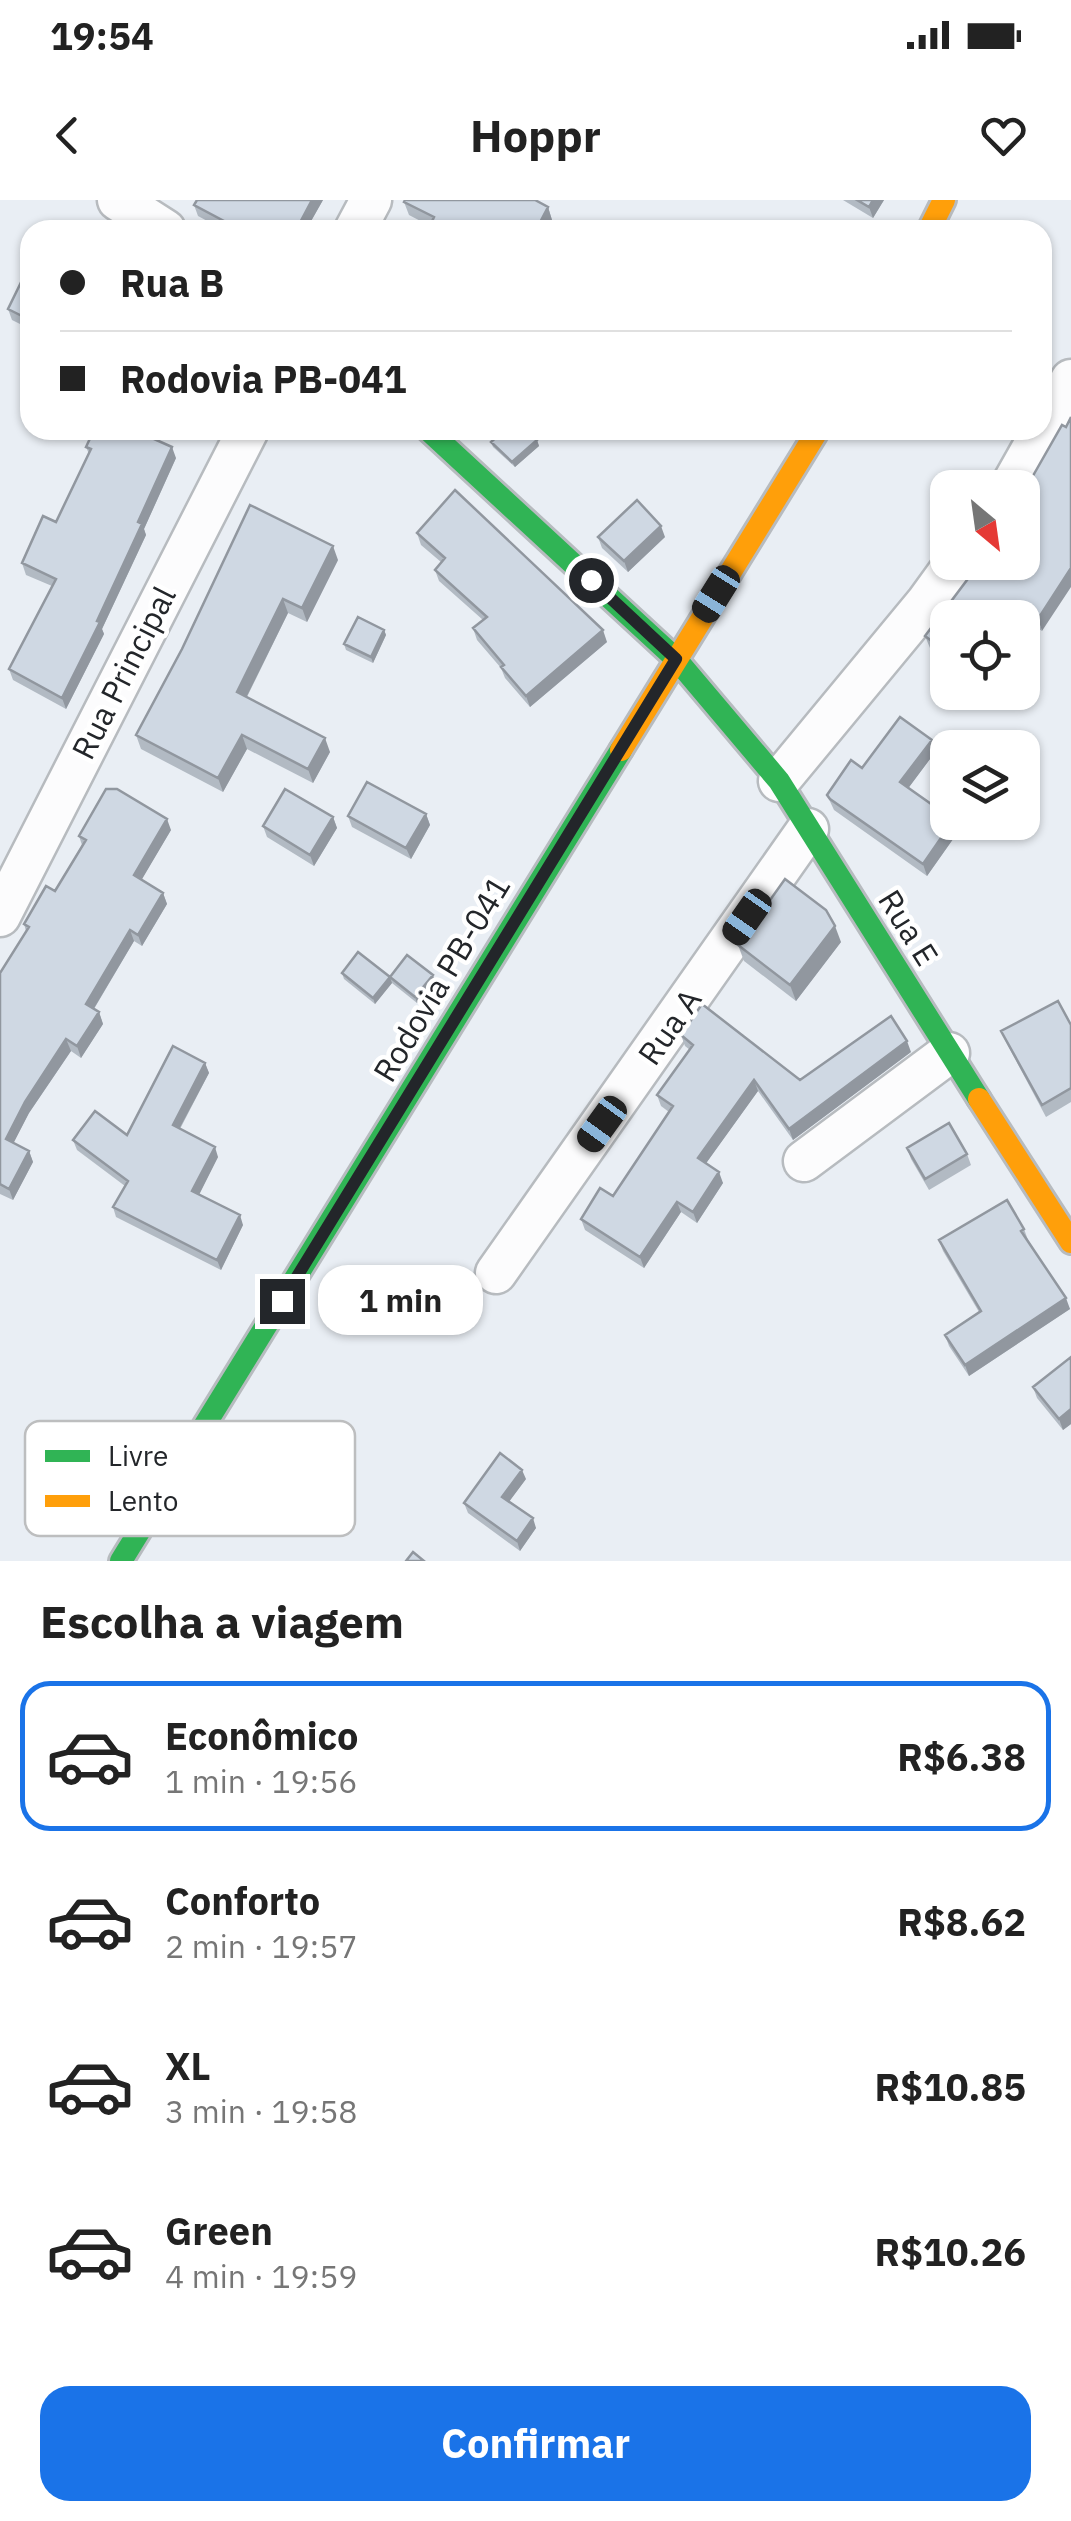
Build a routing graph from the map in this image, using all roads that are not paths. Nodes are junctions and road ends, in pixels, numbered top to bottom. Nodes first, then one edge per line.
1 (118, 200) edge
2 (149, 220) edge
3 (1071, 380) edge
4 (1052, 414) edge
5 (243, 440) edge
6 (439, 440) edge
7 (812, 440) edge
8 (1037, 440) edge
9 (1020, 470) edge
10 (943, 580) edge
11 (676, 659) junction
12 (778, 780) junction
13 (808, 828) junction
14 (0, 916) edge
15 (949, 1053) junction
16 (804, 1161) dead end
17 (1071, 1242) edge
18 (496, 1273) dead end
19 (208, 1421) edge
20 (137, 1536) edge
21 (122, 1561) edge

1 - 2 street
3 - 4 street
5 - 14 street, Rua Principal
6 - 11 main road, Rua E
7 - 11 main road, Rodovia PB-041
8 - 9 street
10 - 12 street
11 - 12 main road, Rua E
11 - 19 main road, Rodovia PB-041
12 - 13 main road, Rua E
13 - 15 main road, Rua E
13 - 18 street, Rua A
15 - 16 street
15 - 17 main road, Rua E
20 - 21 main road, Rodovia PB-041

